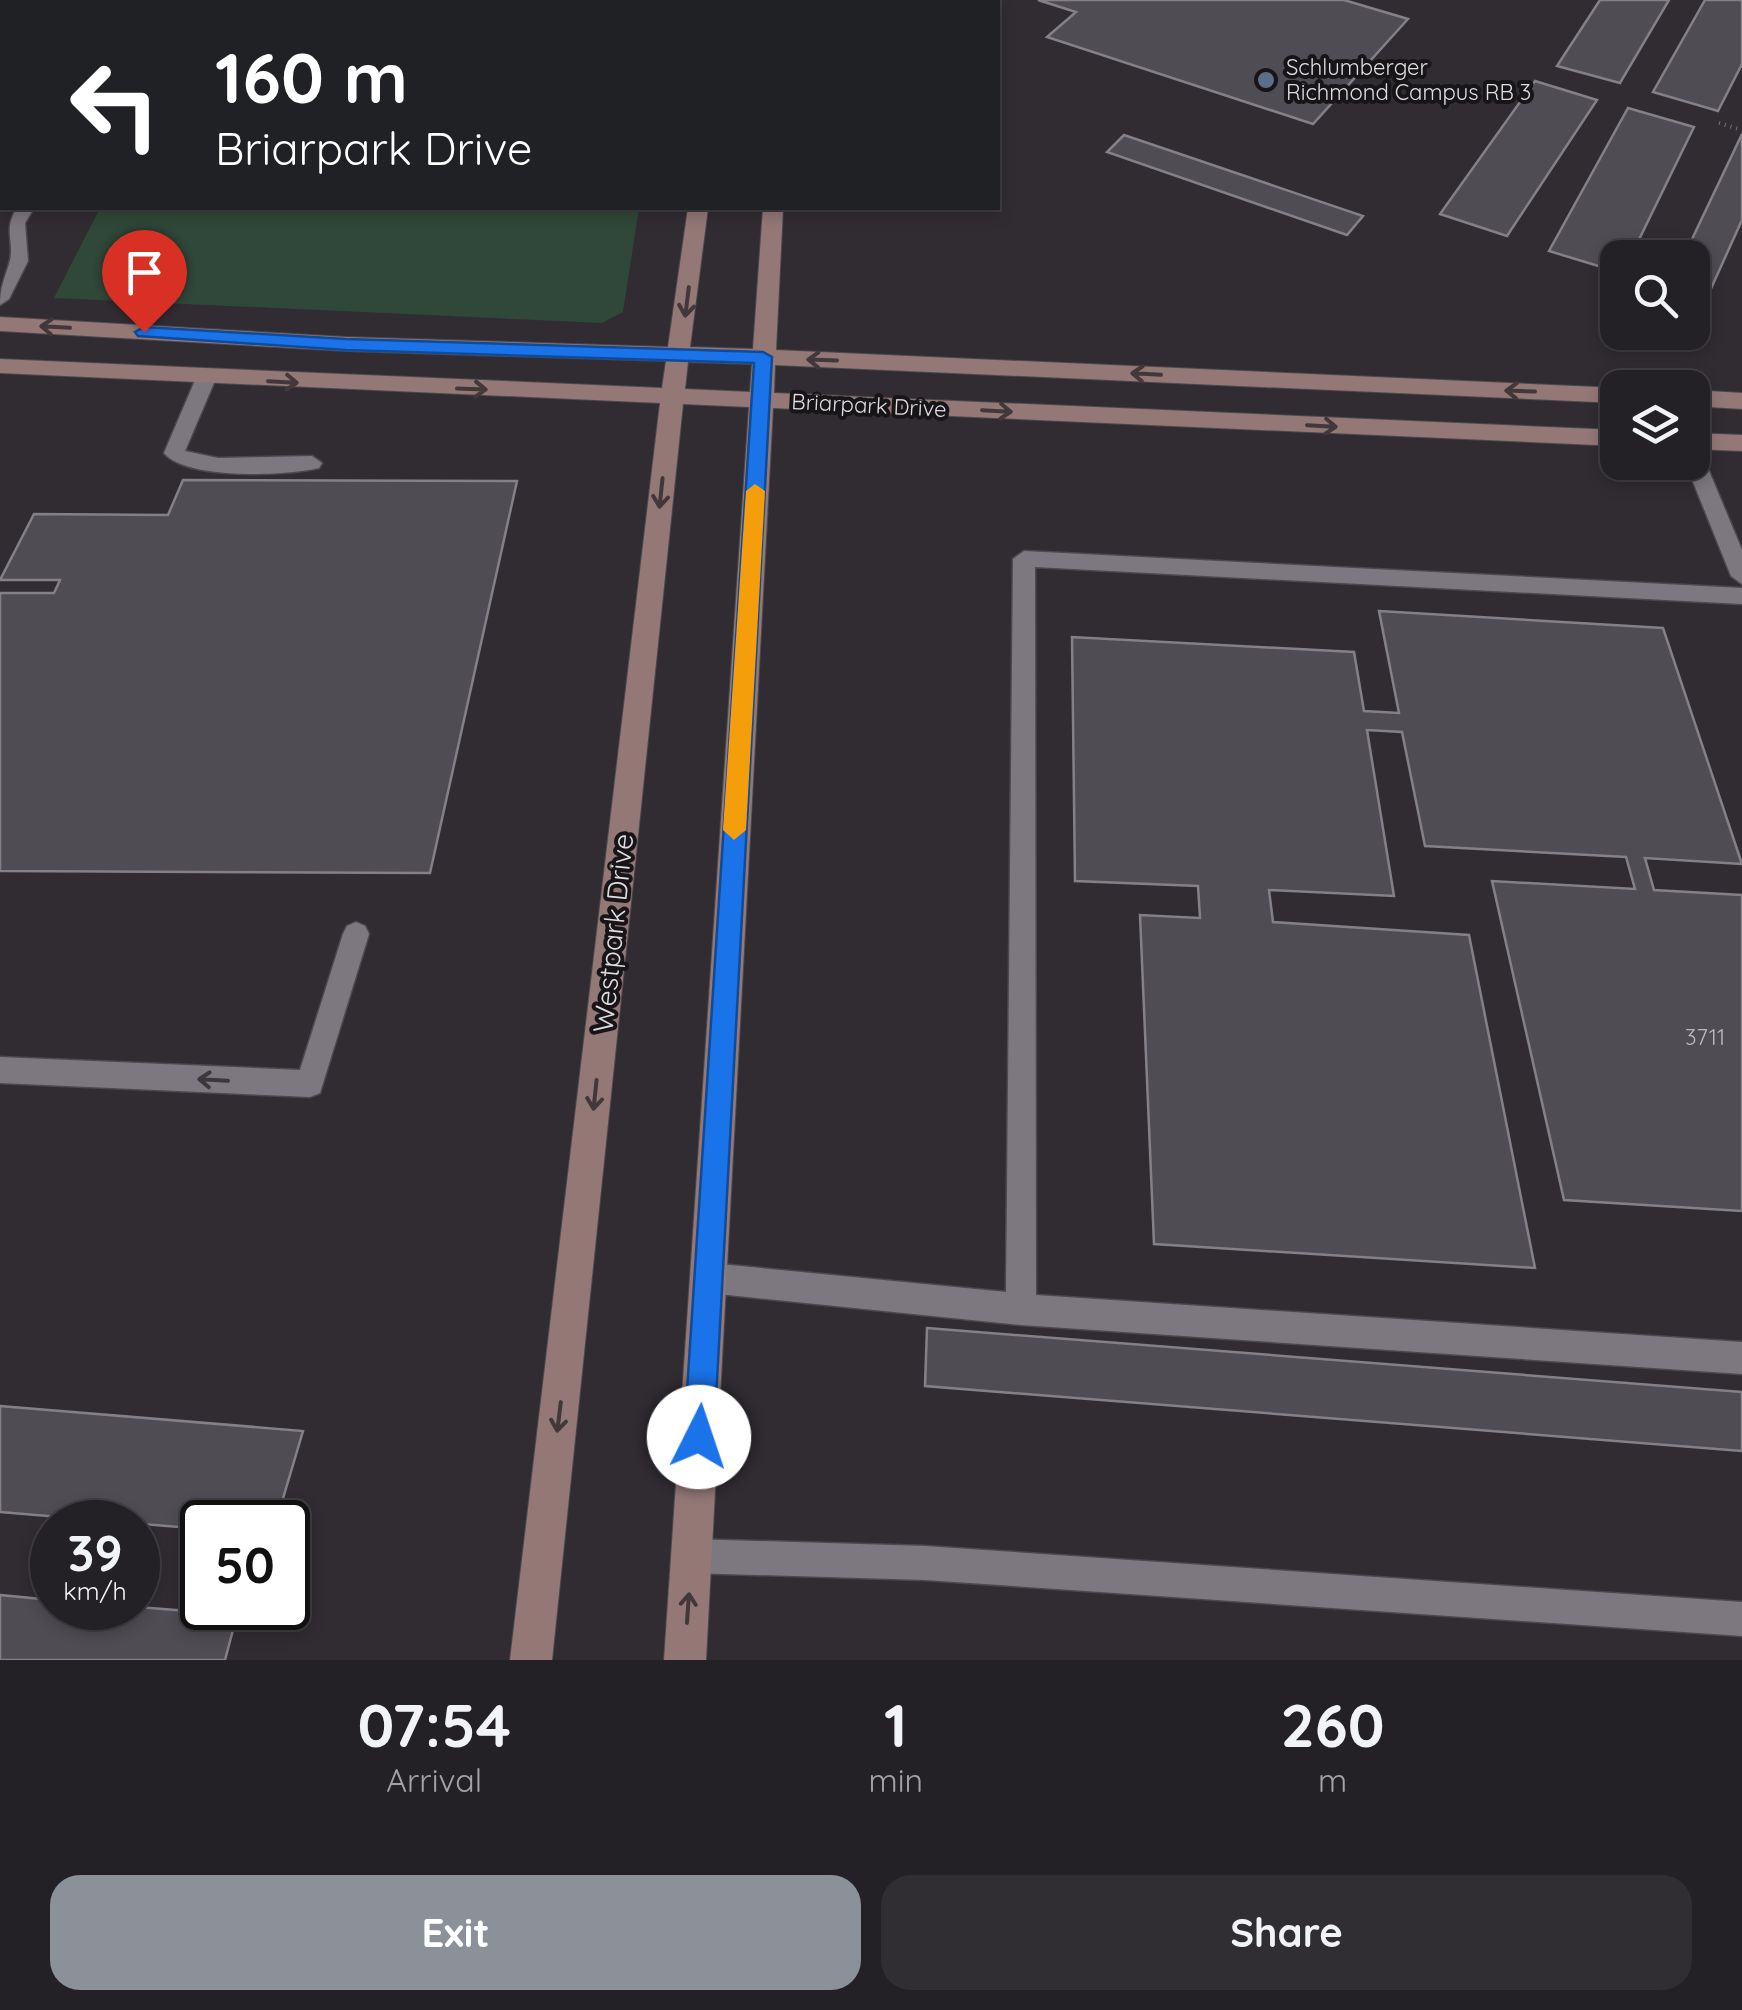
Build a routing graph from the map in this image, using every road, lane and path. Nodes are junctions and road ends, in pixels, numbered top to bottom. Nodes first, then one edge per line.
1 (1720, 124) dead end
2 (1742, 130) edge
3 (25, 210) edge
4 (698, 210) edge
5 (773, 210) edge
6 (0, 299) edge
7 (0, 324) edge
8 (677, 355) junction
9 (763, 357) junction
10 (0, 366) edge
11 (206, 378) junction
12 (1600, 394) edge
13 (672, 396) junction
14 (760, 399) junction
15 (1710, 399) edge
16 (1742, 400) edge
17 (1600, 437) edge
18 (1710, 442) edge
19 (1742, 443) edge
20 (312, 463) dead end
21 (1703, 480) edge
22 (1742, 576) edge
23 (1742, 596) edge
24 (356, 934) dead end
25 (0, 1070) edge
26 (709, 1278) junction
27 (1020, 1309) junction
28 (1742, 1358) edge
29 (691, 1556) junction
30 (1742, 1619) edge
31 (531, 1660) edge
32 (685, 1660) edge

1 - 2 path
3 - 6 lane
4 -> 8 street, Westpark Drive
5 - 9 street
8 -> 7 street, Briarpark Drive
8 - 9 street, Briarpark Drive
8 - 13 street, Westpark Drive
12 -> 9 street, Briarpark Drive
9 - 14 street
10 - 11 street, Briarpark Drive
11 -> 13 street, Briarpark Drive
11 - 20 lane
13 - 14 street, Briarpark Drive
13 -> 31 street, Westpark Drive
14 -> 17 street, Briarpark Drive
14 - 26 street
15 - 16 street
18 - 19 street
21 - 22 lane
23 - 27 lane
24 -> 25 lane
26 - 27 lane
26 - 29 street
27 - 28 lane
29 - 30 lane
32 -> 29 street

